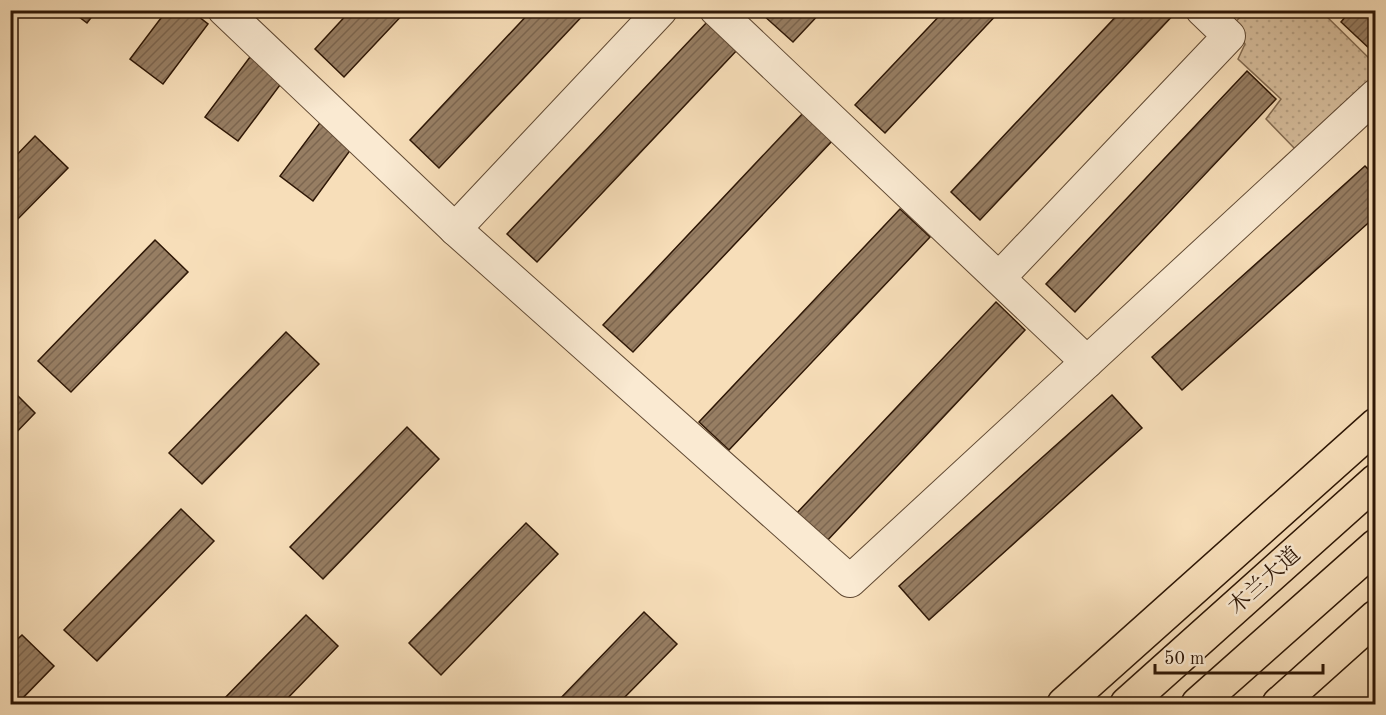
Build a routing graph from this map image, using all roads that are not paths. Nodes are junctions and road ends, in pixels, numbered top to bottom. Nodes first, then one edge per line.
1 (224, 10) edge
2 (661, 10) edge
3 (1202, 10) edge
4 (718, 11) edge
5 (1372, 105) edge
6 (455, 229) junction
7 (999, 278) junction
8 (1087, 362) junction
9 (1376, 425) edge
10 (1376, 481) edge
11 (1376, 546) edge
12 (1376, 617) edge
13 (1064, 705) edge
14 (1127, 705) edge
15 (1198, 705) edge
16 (1279, 705) edge

1 - 6 lane
2 - 6 lane
3 - 7 lane
4 - 7 lane
5 - 8 lane
6 - 8 lane
7 - 8 lane
9 - 13 main road
10 - 14 main road, 木兰大道
11 - 15 main road
12 - 16 main road

